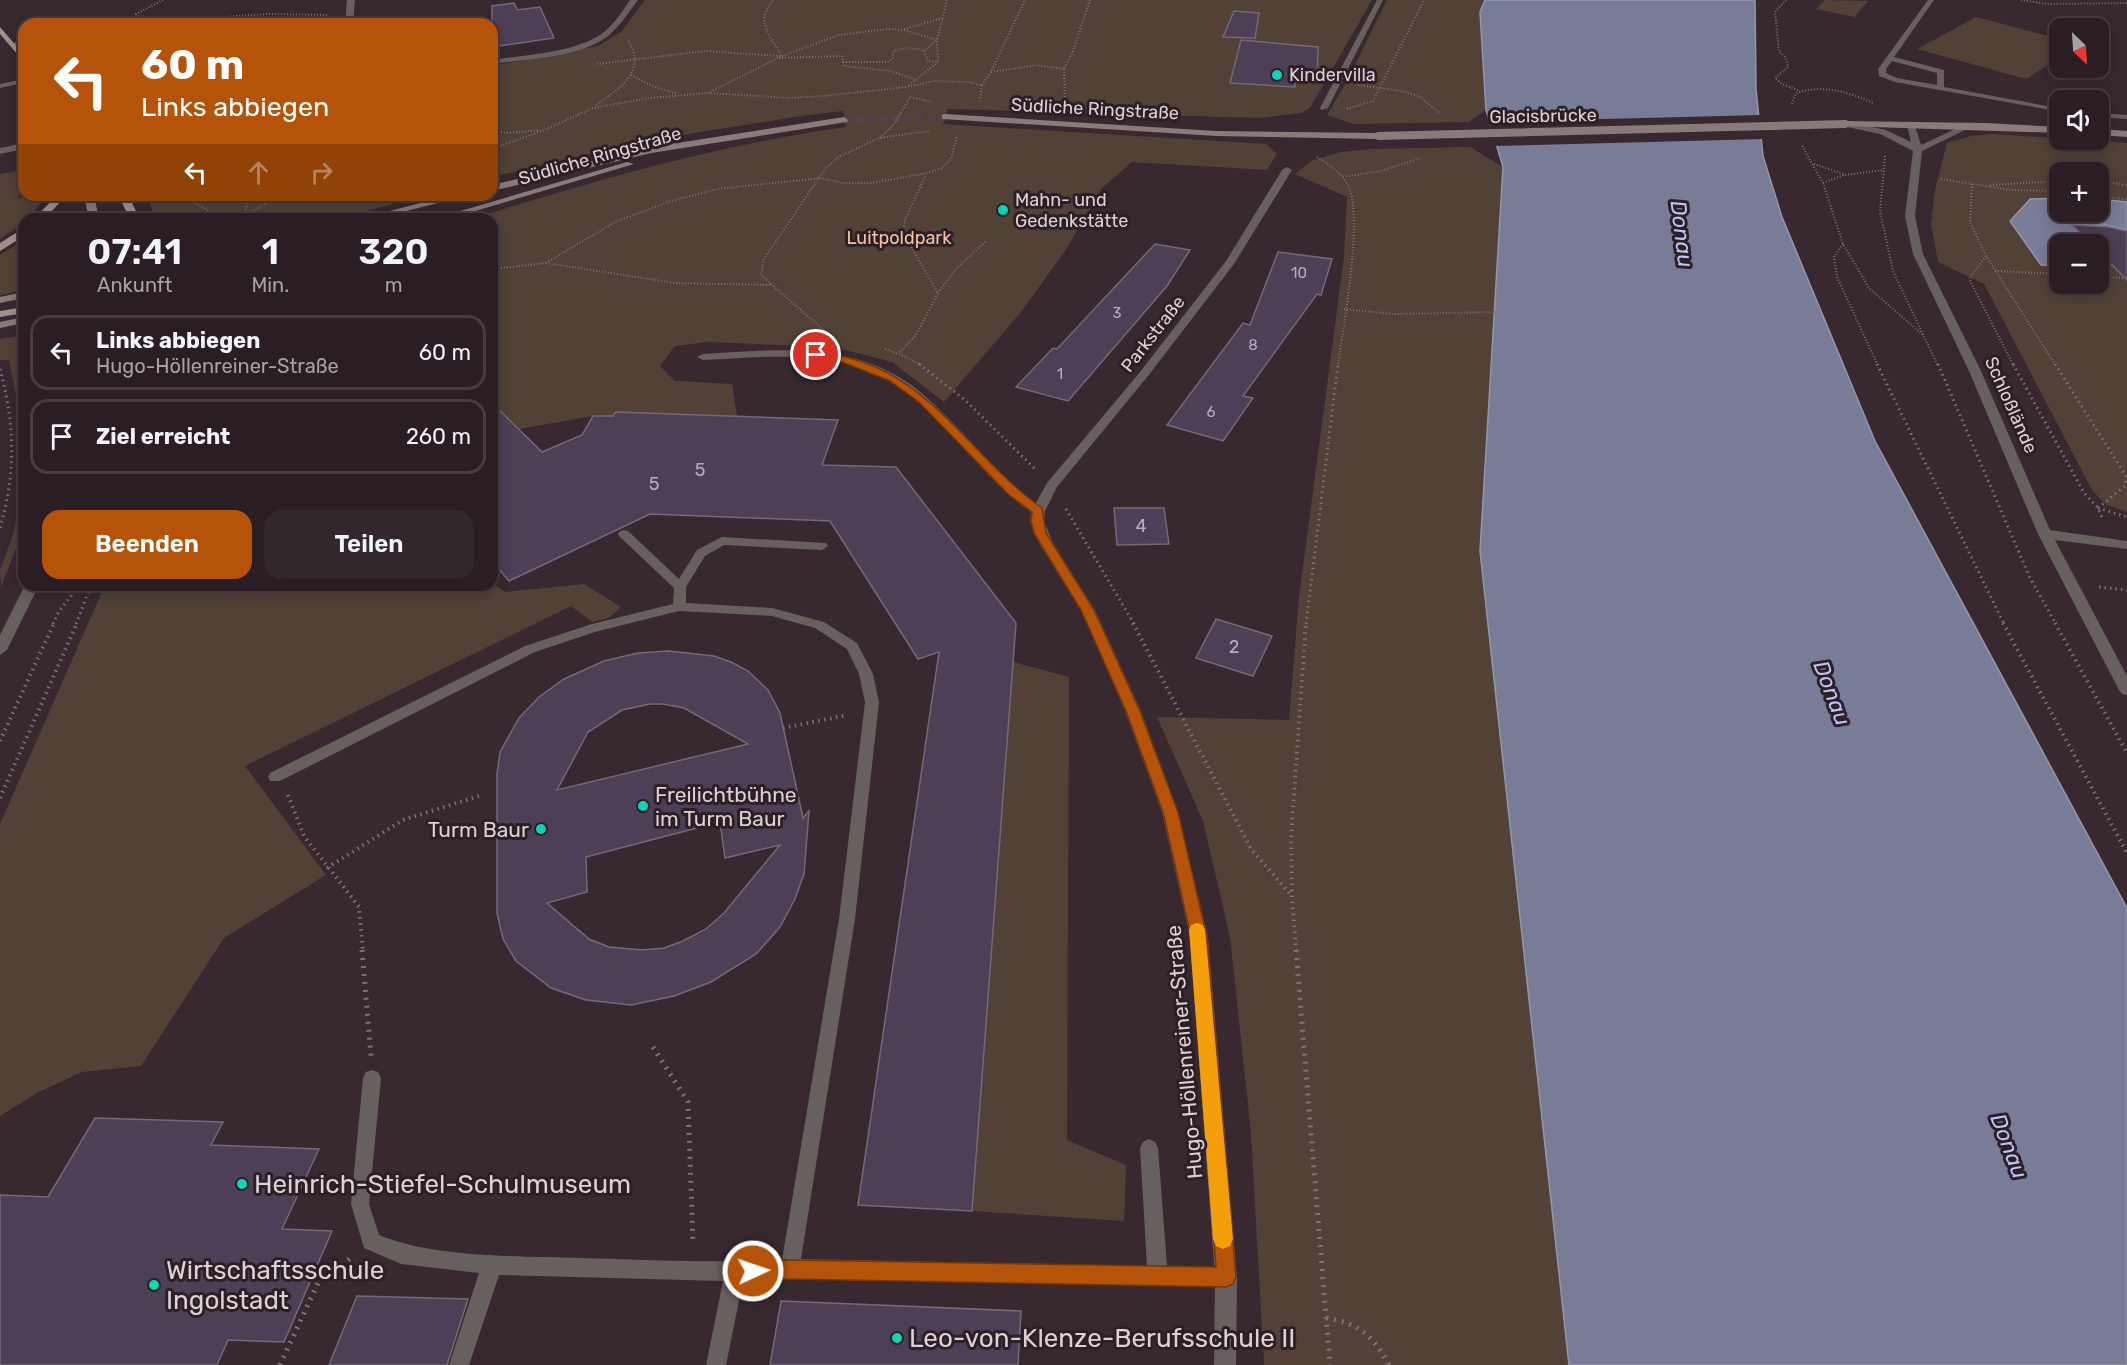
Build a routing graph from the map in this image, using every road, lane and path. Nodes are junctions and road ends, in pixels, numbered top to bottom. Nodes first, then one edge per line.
1 (163, 0) edge
2 (351, 0) edge
3 (634, 0) edge
4 (774, 0) edge
5 (947, 0) edge
6 (1025, 0) edge
7 (1090, 0) edge
8 (1380, 0) edge
9 (1424, 0) edge
10 (1786, 0) edge
11 (1931, 0) edge
12 (2021, 0) edge
13 (2127, 3) edge
14 (625, 11) junction
15 (160, 18) edge
16 (238, 18) edge
17 (312, 18) edge
18 (349, 18) edge
19 (944, 18) junction
20 (904, 30) junction
21 (1, 33) edge
22 (937, 40) junction
23 (18, 43) edge
24 (12, 44) junction
25 (924, 51) junction
26 (18, 52) edge
27 (782, 56) junction
28 (777, 58) junction
29 (1890, 58) junction
30 (637, 59) junction
31 (498, 61) edge
32 (843, 62) junction
33 (938, 62) junction
34 (1064, 69) junction
35 (991, 72) junction
36 (631, 75) junction
37 (916, 80) junction
38 (18, 82) edge
39 (982, 85) dead end
40 (0, 86) edge
41 (906, 87) junction
42 (1940, 88) junction
43 (1801, 91) junction
44 (708, 93) junction
45 (2012, 93) dead end
46 (682, 95) junction
47 (910, 97) junction
48 (921, 99) dead end
49 (1877, 105) dead end
50 (2049, 107) edge
51 (593, 108) junction
52 (1324, 108) dead end
53 (2049, 109) edge
54 (1344, 110) dead end
55 (1794, 111) dead end
56 (1065, 112) dead end
57 (2109, 116) edge
58 (945, 117) tunnel mouth
59 (2127, 117) edge
60 (844, 120) tunnel mouth
61 (1845, 124) junction
62 (1911, 125) junction
63 (1971, 125) junction
64 (547, 129) junction
65 (2049, 129) edge
66 (960, 130) dead end
67 (936, 131) dead end
68 (498, 132) edge
69 (2109, 133) edge
70 (1243, 135) joint
71 (2127, 135) edge
72 (737, 136) junction
73 (879, 138) junction
74 (1798, 140) dead end
75 (498, 146) edge
76 (18, 147) edge
77 (1918, 150) junction
78 (0, 151) edge
79 (1317, 157) dead end
80 (1813, 164) junction
81 (1287, 170) dead end
82 (1884, 170) dead end
83 (927, 173) junction
84 (1846, 175) junction
85 (820, 178) junction
86 (1941, 179) dead end
87 (2049, 181) edge
88 (1823, 183) junction
89 (2109, 183) edge
90 (1972, 184) junction
91 (2127, 185) edge
92 (498, 186) edge
93 (2049, 191) edge
94 (2109, 197) edge
95 (2127, 200) edge
96 (56, 201) edge
97 (192, 201) edge
98 (273, 201) edge
99 (422, 201) edge
100 (432, 201) edge
101 (461, 201) edge
102 (502, 201) junction
103 (458, 206) junction
104 (45, 213) edge
105 (212, 213) edge
106 (248, 213) edge
107 (383, 213) edge
108 (448, 213) edge
109 (460, 213) edge
110 (18, 235) edge
111 (986, 242) dead end
112 (1843, 244) junction
113 (0, 248) edge
114 (1986, 256) junction
115 (546, 263) junction
116 (498, 268) edge
117 (1994, 271) junction
118 (2049, 274) edge
119 (2109, 277) edge
120 (2125, 278) dead end
121 (770, 285) junction
122 (938, 293) junction
123 (18, 296) edge
124 (0, 300) edge
125 (1344, 309) junction
126 (18, 311) edge
127 (1498, 312) dead end
128 (0, 314) edge
129 (18, 321) edge
130 (0, 325) edge
131 (837, 337) dead end
132 (879, 347) dead end
133 (900, 352) junction
134 (703, 357) dead end
135 (0, 369) edge
136 (1051, 486) junction
137 (2098, 508) junction
138 (1038, 511) junction
139 (2127, 517) edge
140 (0, 528) edge
141 (624, 534) dead end
142 (2045, 534) junction
143 (2127, 545) edge
144 (822, 546) dead end
145 (680, 587) junction
146 (29, 591) edge
147 (75, 591) edge
148 (89, 591) edge
149 (679, 606) junction
150 (0, 650) edge
151 (2127, 690) edge
152 (871, 710) junction
153 (783, 728) dead end
154 (0, 741) edge
155 (2127, 753) edge
156 (275, 777) joint
157 (482, 795) dead end
158 (0, 798) edge
159 (2127, 853) edge
160 (327, 868) junction
161 (1292, 896) junction
162 (653, 1047) dead end
163 (372, 1078) joint
164 (1149, 1148) dead end
165 (371, 1241) junction
166 (492, 1265) junction
167 (790, 1269) junction
168 (694, 1271) junction
169 (735, 1272) junction
170 (1158, 1276) junction
171 (1226, 1277) junction
172 (1326, 1318) junction
173 (280, 1365) edge
174 (459, 1365) edge
175 (716, 1365) edge
176 (1225, 1365) edge
177 (1330, 1365) edge
178 (1389, 1365) edge

1 - 15 path
2 - 18 street
3 - 14 street
4 - 27 path
5 - 19 path
6 - 35 path
7 - 34 path
8 - 52 lane
9 - 54 path
10 - 43 path
11 - 29 lane
12 - 13 path
14 - 30 path
14 - 31 street
16 - 17 path
19 - 20 path
19 - 22 path
20 - 22 path
20 - 27 path
21 - 24 main road
22 - 25 path
22 - 33 path
23 - 24 lane
24 - 26 main road
25 - 32 path
25 - 33 path
27 - 28 path
27 - 30 path
28 - 32 path
28 - 44 path
29 - 42 lane
29 - 42 lane
30 - 36 path
32 - 37 path
33 - 37 path
34 - 35 path
34 - 56 path
35 - 39 path
36 - 46 path
36 - 51 path
37 - 41 path
38 - 40 lane
41 - 44 path
41 - 47 path
42 - 53 lane
43 - 49 path
43 - 55 path
44 - 46 path
45 - 50 lane
46 - 51 path
47 - 48 path
47 - 73 path
51 - 64 path
57 - 59 lane
58 - 70 main road, Südliche Ringstraße
60 - 72 main road, Südliche Ringstraße
61 - 62 main road, Glacisbrücke
61 - 70 main road, Glacisbrücke, bridge
61 - 77 street
62 - 63 main road, Glacisbrücke
62 - 77 street, Schloßlände
63 - 65 main road, Glacisbrücke
63 - 77 street
64 - 68 path
64 - 75 path
66 - 83 path
67 - 73 path
69 - 71 main road
72 - 92 main road, Südliche Ringstraße
72 - 102 main road, Südliche Ringstraße
73 - 85 path
74 - 80 path
76 - 78 street
77 - 142 street, Schloßlände
79 - 125 path
80 - 84 path
80 - 88 path
81 - 136 street, Parkstraße
82 - 84 path
83 - 85 path
83 - 122 path
84 - 88 path
85 - 115 path
85 - 121 path
86 - 90 path
87 - 90 path
88 - 112 path
89 - 91 path
90 - 93 path
90 - 114 path
94 - 95 path
96 - 104 main road
97 - 105 path
98 - 106 path
99 - 107 main road
100 - 103 main road
101 - 103 main road
102 - 103 main road
102 - 109 main road, Südliche Ringstraße
103 - 108 main road
110 - 113 main road
111 - 122 path
112 - 155 path
112 - 159 path
114 - 117 path
114 - 137 path
115 - 116 path
115 - 121 path
117 - 118 path
117 - 137 path
119 - 120 path
121 - 131 path
122 - 133 path
123 - 124 main road
125 - 127 path
125 - 161 path
126 - 128 main road
129 - 130 main road
132 - 133 path
133 - 136 path
134 - 138 street
135 - 140 path
136 - 138 street, Parkstraße
136 - 161 path
137 - 139 path
138 - 171 street, Hugo-Höllenreiner-Straße
141 - 145 lane
142 - 143 street
142 - 151 street, Schloßlände
144 - 145 lane
145 - 149 lane
146 - 150 street
147 - 154 path
148 - 158 path
149 - 152 lane
149 - 156 lane
152 - 153 path
152 - 167 lane
156 - 160 path
157 - 160 path
160 - 163 path
161 - 172 path
162 - 168 path
163 - 165 lane
164 - 170 lane
165 - 166 lane
165 - 173 path
166 - 168 lane
166 - 174 lane
167 - 169 lane
167 - 170 lane
168 - 169 lane
169 - 175 lane
170 - 171 lane
171 - 176 street, Hugo-Höllenreiner-Straße
172 - 177 path
172 - 178 path

